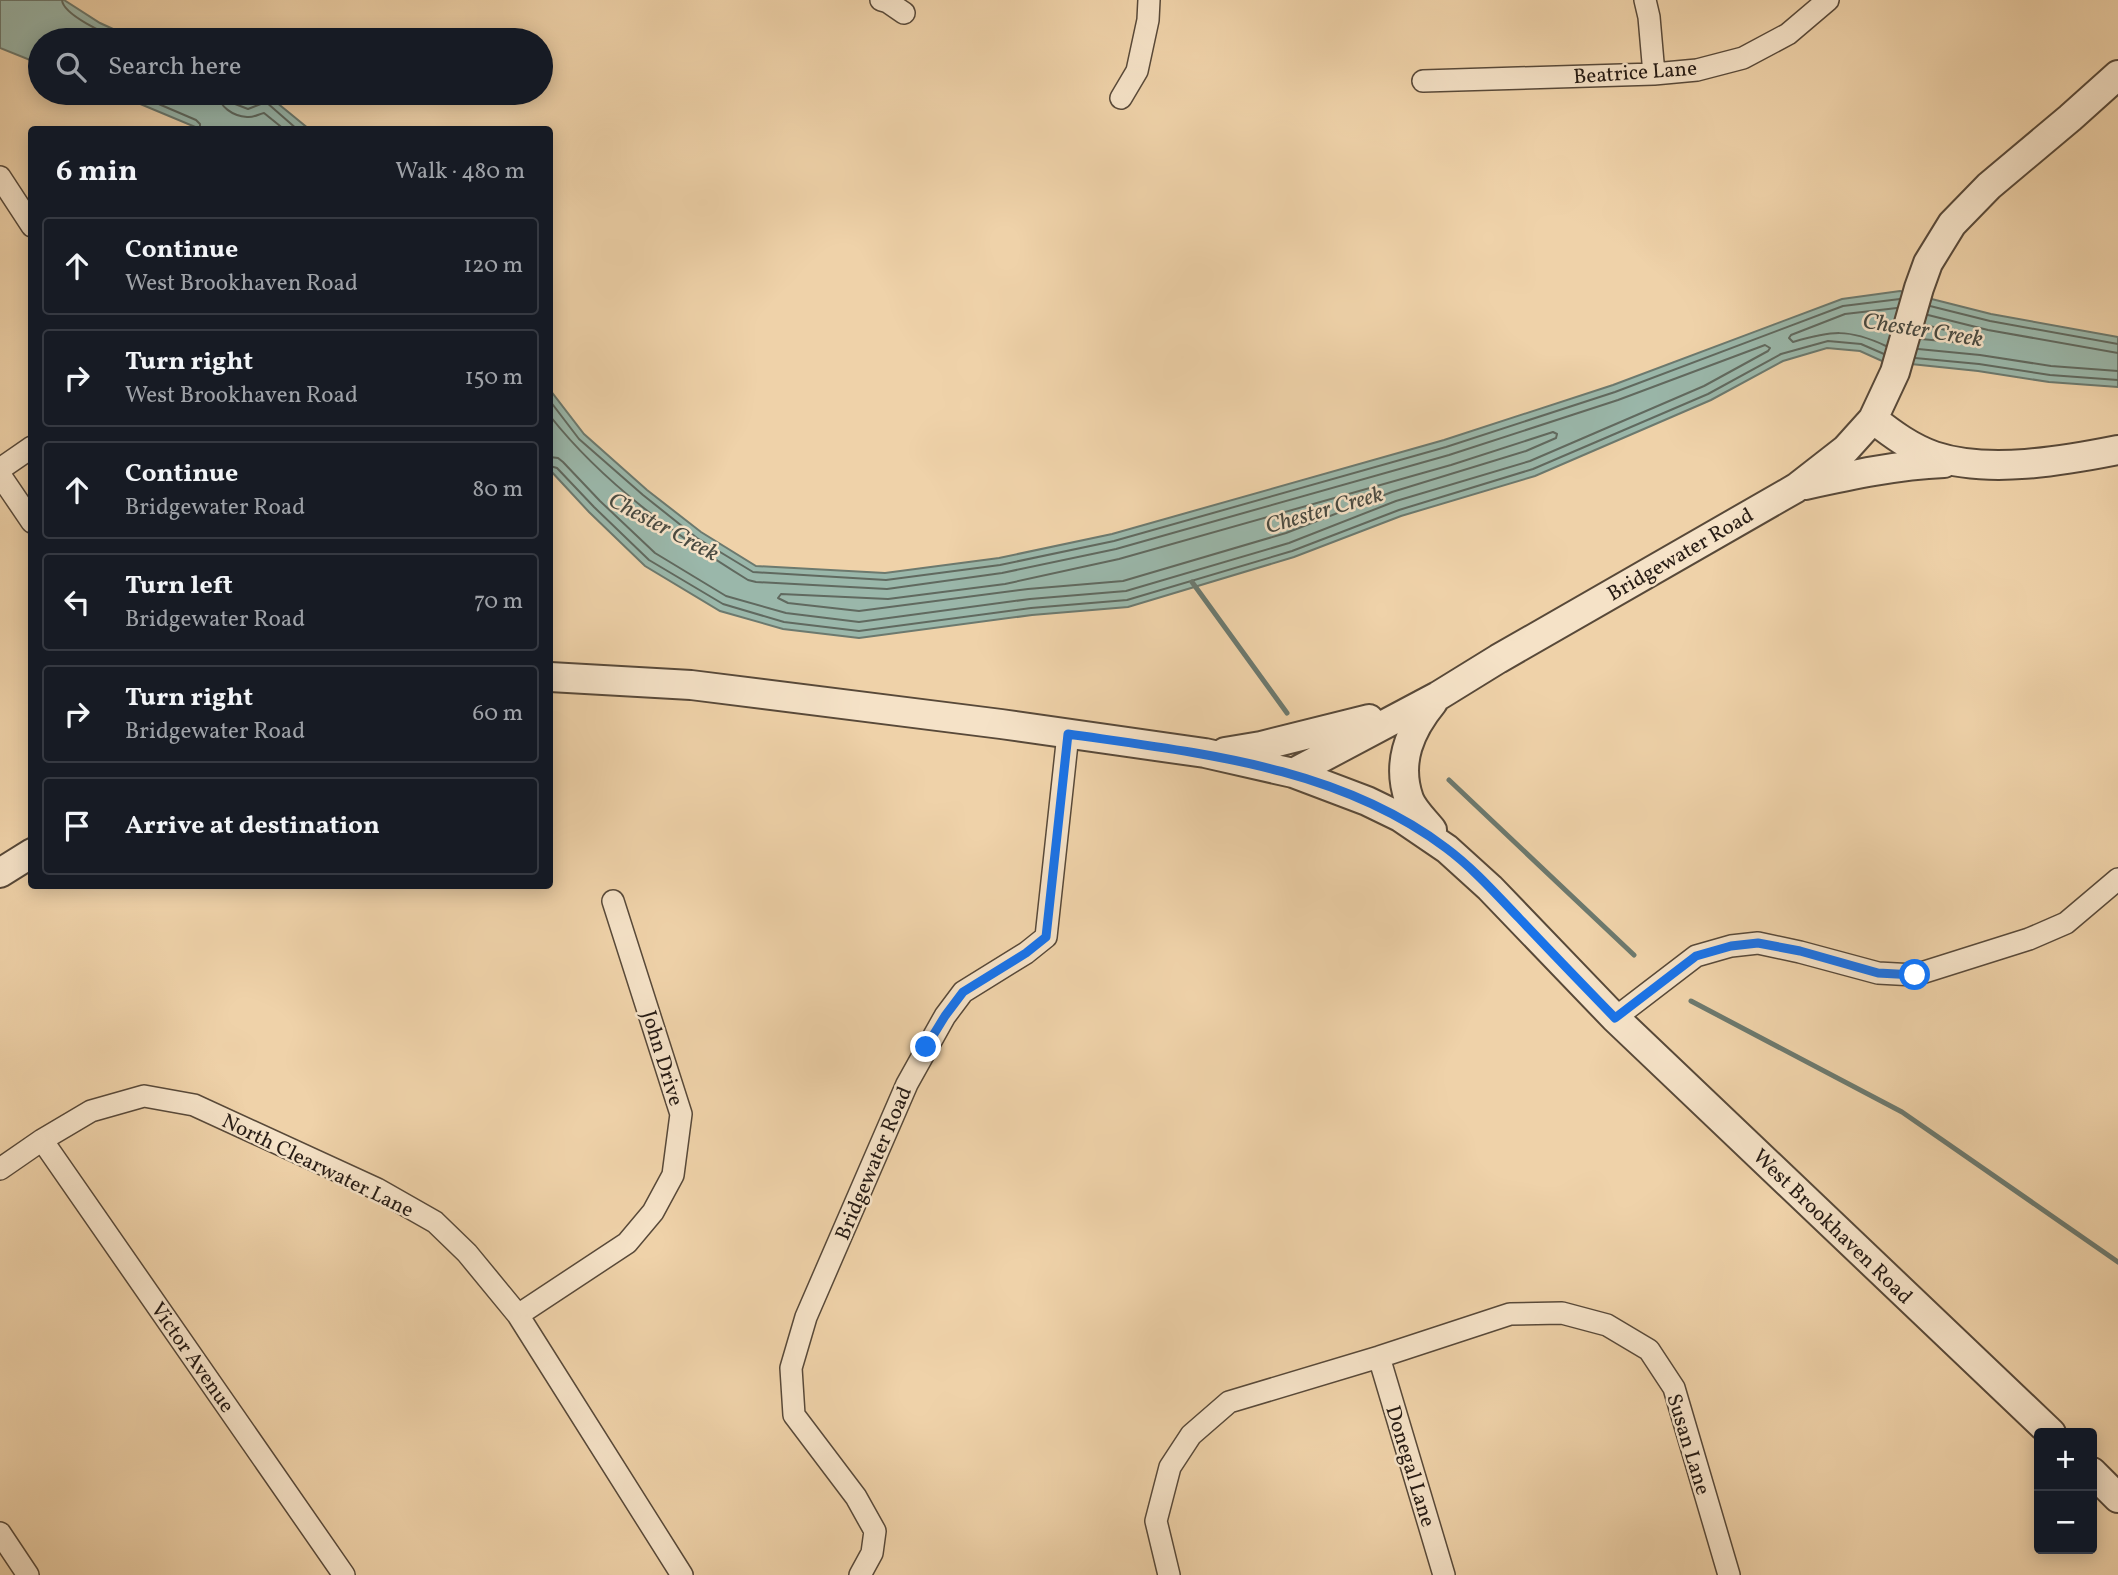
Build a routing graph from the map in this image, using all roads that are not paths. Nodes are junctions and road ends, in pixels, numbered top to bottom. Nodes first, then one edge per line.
1 (881, 0) edge
2 (1149, 0) edge
3 (1645, 0) edge
4 (1828, 0) edge
5 (904, 13) dead end
6 (1654, 74) junction
7 (2118, 75) edge
8 (1423, 81) dead end
9 (1121, 98) dead end
10 (0, 177) edge
11 (28, 220) edge
12 (1873, 419) junction
13 (28, 450) edge
14 (2118, 450) edge
15 (1963, 463) junction
16 (0, 470) edge
17 (0, 475) edge
18 (1796, 488) junction
19 (28, 516) edge
20 (553, 677) edge
21 (1438, 696) junction
22 (1068, 734) junction
23 (1205, 753) junction
24 (1293, 773) junction
25 (1447, 849) junction
26 (28, 856) edge
27 (0, 873) edge
28 (2118, 879) edge
29 (613, 901) dead end
30 (1615, 1018) junction
31 (42, 1140) junction
32 (0, 1169) edge
33 (518, 1315) junction
34 (1379, 1357) junction
35 (2046, 1428) edge
36 (2097, 1477) edge
37 (2118, 1498) edge
38 (0, 1533) edge
39 (28, 1575) edge
40 (344, 1575) edge
41 (682, 1575) edge
42 (860, 1575) edge
43 (1169, 1575) edge
44 (1444, 1575) edge
45 (1729, 1575) edge

1 - 5 street
2 - 9 street
3 - 6 street
4 - 6 street, Beatrice Lane
6 - 8 street, Beatrice Lane
7 - 12 street, Bridgewater Road
10 - 11 street
12 - 15 street
12 - 18 street, Bridgewater Road
13 - 16 street
14 - 15 street
15 - 18 street
17 - 19 street
18 - 21 street, Bridgewater Road
20 - 22 street
21 - 23 street
21 - 24 street, Bridgewater Road
21 - 25 street
22 - 23 street
22 - 42 street, Bridgewater Road
23 - 24 street
24 - 25 street, West Brookhaven Road
25 - 30 street, West Brookhaven Road
26 - 27 street
28 - 30 street
29 - 33 street, John Drive
30 - 35 street, West Brookhaven Road
31 - 32 street, North Clearwater Lane
31 - 33 street, North Clearwater Lane
31 - 40 street, Victor Avenue
33 - 41 street, North Clearwater Lane
34 - 43 street, Susan Lane
34 - 44 street, Donegal Lane
34 - 45 street, Susan Lane
36 - 37 street
38 - 39 street

